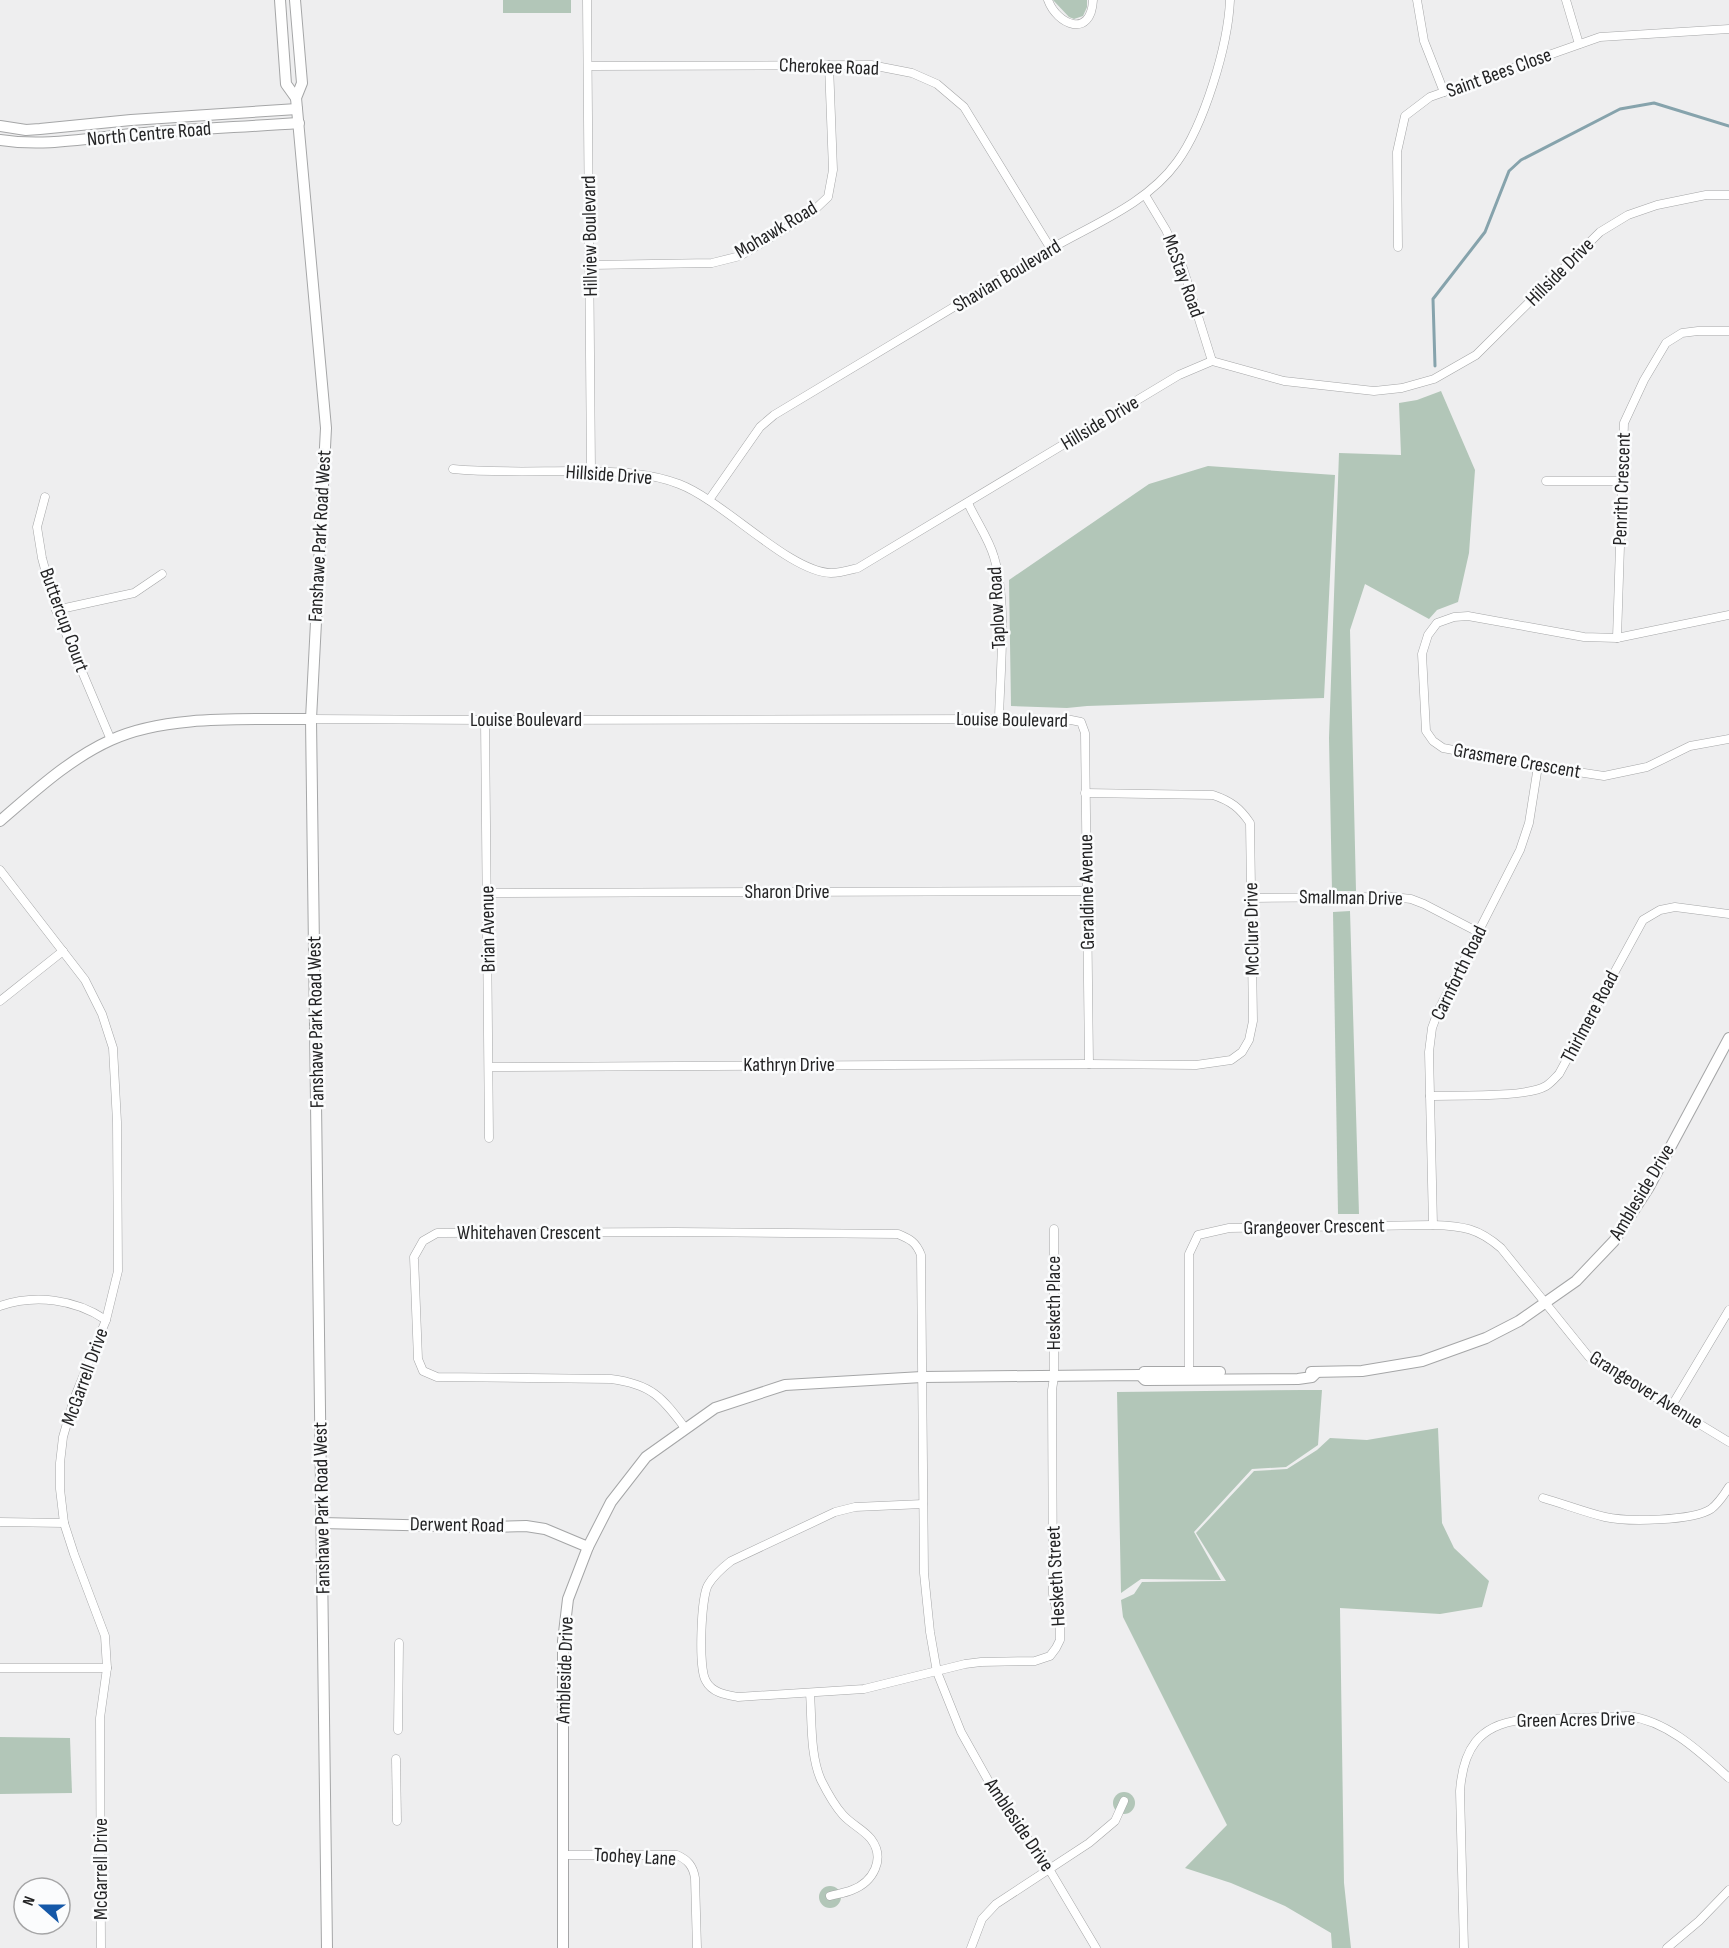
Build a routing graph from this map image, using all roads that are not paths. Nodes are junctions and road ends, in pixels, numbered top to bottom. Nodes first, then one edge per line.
1 (280, 0) edge
2 (295, 0) edge
3 (587, 0) edge
4 (1048, 0) edge
5 (1093, 0) edge
6 (1230, 0) edge
7 (1417, 0) edge
8 (1566, 0) edge
9 (1729, 29) edge
10 (1579, 44) junction
11 (829, 65) junction
12 (589, 66) junction
13 (1444, 92) junction
14 (297, 103) junction
15 (299, 123) junction
16 (0, 126) edge
17 (0, 140) edge
18 (1145, 195) junction
19 (1729, 195) edge
20 (1398, 247) dead end
21 (1052, 249) junction
22 (591, 265) junction
23 (1729, 331) edge
24 (1212, 361) junction
25 (453, 469) dead end
26 (591, 472) junction
27 (1546, 481) dead end
28 (1622, 481) junction
29 (45, 497) dead end
30 (709, 500) junction
31 (968, 503) junction
32 (162, 574) dead end
33 (56, 610) junction
34 (1729, 615) edge
35 (1617, 638) junction
36 (999, 718) junction
37 (310, 719) junction
38 (485, 720) junction
39 (1081, 722) joint
40 (1729, 739) edge
41 (111, 740) junction
42 (1538, 766) junction
43 (1085, 793) junction
44 (0, 821) edge
45 (0, 870) edge
46 (1087, 891) junction
47 (487, 893) junction
48 (1252, 898) junction
49 (1729, 914) edge
50 (1478, 932) junction
51 (63, 951) junction
52 (0, 1000) edge
53 (1729, 1038) edge
54 (1089, 1064) junction
55 (489, 1066) junction
56 (1430, 1096) junction
57 (489, 1138) dead end
58 (1433, 1225) junction
59 (1054, 1229) dead end
60 (1546, 1303) junction
61 (0, 1306) edge
62 (1729, 1310) edge
63 (106, 1320) junction
64 (1189, 1376) junction
65 (922, 1377) junction
66 (1054, 1377) junction
67 (1671, 1407) junction
68 (685, 1428) junction
69 (1729, 1442) edge
70 (1729, 1487) edge
71 (1543, 1498) dead end
72 (923, 1504) junction
73 (0, 1522) edge
74 (64, 1522) junction
75 (322, 1523) junction
76 (588, 1547) junction
77 (399, 1643) dead end
78 (0, 1668) edge
79 (107, 1668) junction
80 (936, 1672) junction
81 (810, 1694) junction
82 (398, 1730) dead end
83 (396, 1759) dead end
84 (1729, 1778) edge
85 (1124, 1801) dead end
86 (397, 1821) dead end
87 (564, 1855) junction
88 (1049, 1869) junction
89 (1729, 1890) edge
90 (830, 1896) dead end
91 (101, 1948) edge
92 (327, 1948) edge
93 (563, 1948) edge
94 (697, 1948) edge
95 (971, 1948) edge
96 (1096, 1948) edge
97 (1464, 1948) edge
98 (1667, 1948) edge

1 - 14 street, Fanshawe Park Road West
2 - 14 street, Fanshawe Park Road West
3 - 12 street, Hillview Boulevard
4 - 5 street
6 - 18 street, Shavian Boulevard
7 - 13 street
8 - 10 street
9 - 10 street, Saint Bees Close
10 - 13 street, Saint Bees Close
11 - 12 street, Cherokee Road
11 - 21 street, Cherokee Road
11 - 22 street, Mohawk Road
12 - 22 street, Hillview Boulevard
13 - 20 street, Saint Bees Close
14 - 15 street, Fanshawe Park Road West
14 - 16 street, North Centre Road
15 - 17 street, North Centre Road
15 - 37 street, Fanshawe Park Road West
18 - 21 street, Shavian Boulevard
18 - 24 street, McStay Road
19 - 24 street, Hillside Drive
21 - 30 street, Shavian Boulevard
22 - 26 street, Hillview Boulevard
23 - 28 street, Penrith Crescent
24 - 31 street, Hillside Drive
25 - 26 street, Hillside Drive
26 - 30 street, Hillside Drive
27 - 28 street
28 - 35 street, Penrith Crescent
29 - 33 street, Buttercup Court
30 - 31 street, Hillside Drive
31 - 36 street, Taplow Road
32 - 33 street
33 - 41 street, Buttercup Court
34 - 35 street, Grasmere Crescent
35 - 42 street, Grasmere Crescent
36 - 38 street, Louise Boulevard
36 - 39 street, Louise Boulevard
37 - 38 street, Louise Boulevard
37 - 41 street, Louise Boulevard
37 - 75 street, Fanshawe Park Road West
38 - 47 street, Brian Avenue
39 - 43 street, Geraldine Avenue
40 - 42 street, Grasmere Crescent
41 - 44 street, Louise Boulevard
42 - 50 street, Carnforth Road
43 - 46 street, Geraldine Avenue
43 - 48 street, McClure Drive
45 - 51 street, McGarrell Drive
46 - 47 street, Sharon Drive
46 - 54 street, Geraldine Avenue
47 - 55 street, Brian Avenue
48 - 50 street, Smallman Drive
48 - 54 street, McClure Drive
49 - 56 street, Thirlmere Road
50 - 56 street, Carnforth Road
51 - 52 street
51 - 63 street, McGarrell Drive
53 - 60 street, Ambleside Drive
54 - 55 street, Kathryn Drive
55 - 57 street, Brian Avenue
56 - 58 street, Carnforth Road
58 - 60 street, Grangeover Crescent
58 - 64 street, Grangeover Crescent
59 - 66 street, Hesketh Place
60 - 64 street, Ambleside Drive
60 - 67 street, Grangeover Avenue
61 - 63 street
62 - 67 street
63 - 74 street, McGarrell Drive
64 - 66 street, Ambleside Drive
65 - 66 street, Ambleside Drive
65 - 68 street, Ambleside Drive
65 - 68 street, Whitehaven Crescent
65 - 72 street, Ambleside Drive
66 - 80 street, Hesketh Street
67 - 69 street, Grangeover Avenue
68 - 76 street, Ambleside Drive
70 - 71 street
72 - 80 street, Ambleside Drive
72 - 81 street, Hesketh Street
73 - 74 street
74 - 79 street, McGarrell Drive
75 - 76 street, Derwent Road
75 - 92 street, Fanshawe Park Road West
76 - 87 street, Ambleside Drive
77 - 82 street
78 - 79 street
79 - 91 street, McGarrell Drive
80 - 81 street, Hesketh Street
80 - 88 street, Ambleside Drive
81 - 90 street
83 - 86 street
84 - 97 street, Green Acres Drive
85 - 88 street
87 - 93 street, Ambleside Drive
87 - 94 street, Toohey Lane
88 - 95 street
88 - 96 street, Ambleside Drive
89 - 98 street

